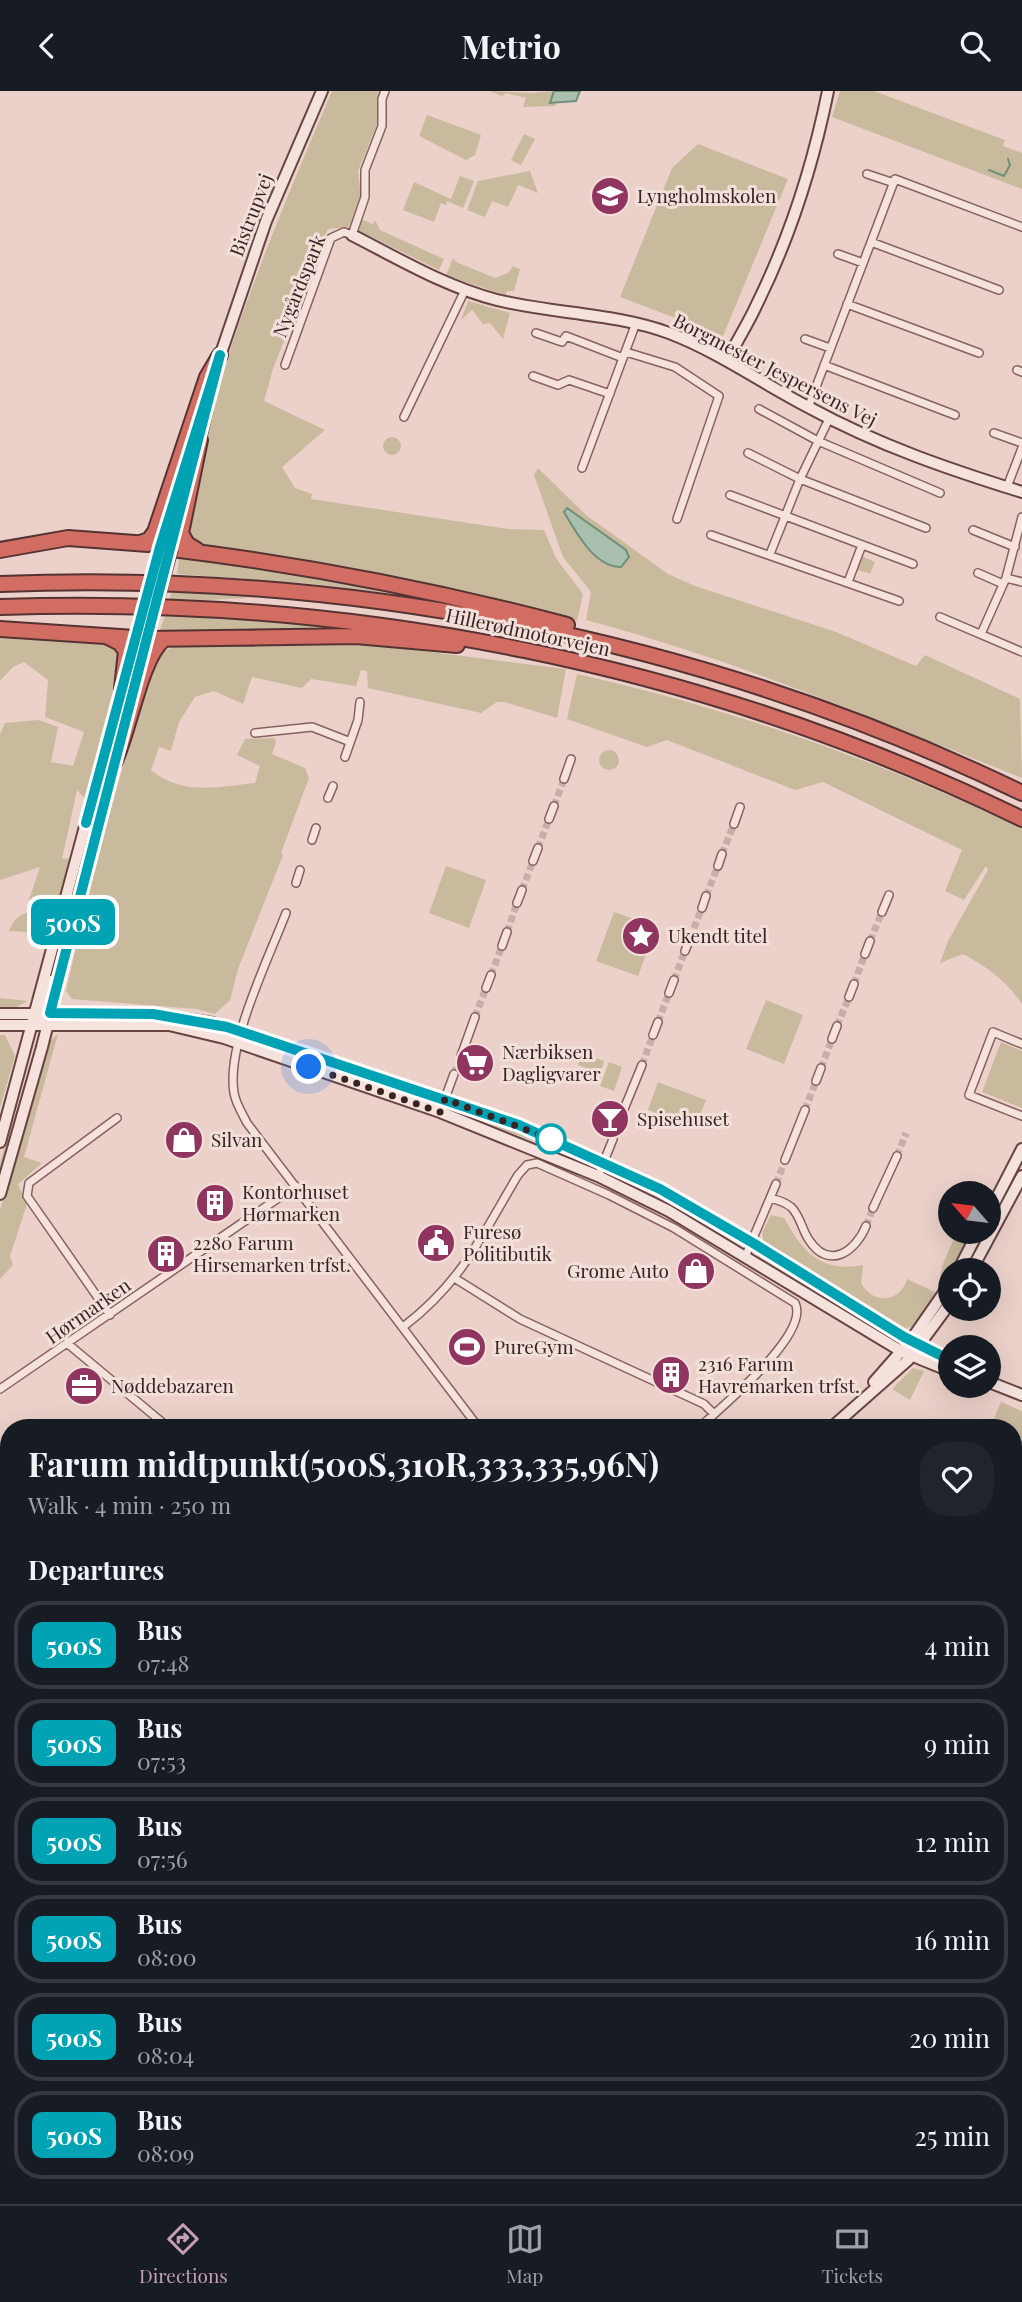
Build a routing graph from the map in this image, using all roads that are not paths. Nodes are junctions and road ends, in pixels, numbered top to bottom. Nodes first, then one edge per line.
1 (322, 91) edge
2 (386, 91) edge
3 (828, 91) edge
4 (867, 174) dead end
5 (894, 183) junction
6 (1022, 227) edge
7 (352, 235) junction
8 (871, 241) junction
9 (838, 254) dead end
10 (863, 263) junction
11 (465, 290) junction
12 (999, 290) dead end
13 (847, 304) junction
14 (636, 323) junction
15 (536, 333) dead end
16 (805, 339) dead end
17 (831, 348) junction
18 (979, 353) dead end
19 (220, 355) junction
20 (624, 355) junction
21 (727, 361) junction
22 (285, 365) dead end
23 (824, 365) junction
24 (533, 376) dead end
25 (610, 394) junction
26 (808, 408) junction
27 (760, 409) dead end
28 (955, 415) dead end
29 (404, 417) dead end
30 (830, 419) junction
31 (994, 433) dead end
32 (200, 440) junction
33 (818, 442) junction
34 (1022, 446) edge
35 (748, 453) dead end
36 (582, 468) dead end
37 (800, 479) junction
38 (1007, 487) junction
39 (1022, 492) edge
40 (940, 493) dead end
41 (730, 495) dead end
42 (784, 516) junction
43 (1022, 517) edge
44 (677, 519) dead end
45 (926, 528) dead end
46 (973, 530) dead end
47 (711, 535) dead end
48 (140, 543) junction
49 (1018, 543) edge
50 (862, 545) junction
51 (166, 548) junction
52 (0, 550) edge
53 (202, 552) junction
54 (770, 554) junction
55 (913, 564) dead end
56 (978, 573) dead end
57 (1004, 581) junction
58 (848, 582) junction
59 (1022, 582) edge
60 (0, 584) edge
61 (899, 601) dead end
62 (0, 607) edge
63 (940, 617) dead end
64 (0, 629) edge
65 (981, 634) junction
66 (107, 636) junction
67 (141, 639) junction
68 (164, 639) junction
69 (1022, 652) edge
70 (553, 655) junction
71 (691, 666) junction
72 (122, 689) junction
73 (360, 702) dead end
74 (255, 733) dead end
75 (348, 741) junction
76 (345, 757) dead end
77 (571, 759) dead end
78 (113, 765) junction
79 (564, 779) tunnel mouth
80 (333, 786) dead end
81 (1022, 793) edge
82 (328, 798) dead end
83 (554, 806) tunnel mouth
84 (740, 807) dead end
85 (549, 819) tunnel mouth
86 (1022, 819) edge
87 (734, 824) tunnel mouth
88 (316, 828) dead end
89 (312, 840) dead end
90 (538, 848) tunnel mouth
91 (722, 854) tunnel mouth
92 (533, 861) tunnel mouth
93 (718, 866) tunnel mouth
94 (300, 870) dead end
95 (296, 883) dead end
96 (522, 890) tunnel mouth
97 (888, 895) dead end
98 (706, 897) tunnel mouth
99 (517, 903) tunnel mouth
100 (702, 908) tunnel mouth
101 (882, 912) tunnel mouth
102 (286, 913) dead end
103 (506, 932) tunnel mouth
104 (690, 938) tunnel mouth
105 (870, 941) tunnel mouth
106 (502, 946) tunnel mouth
107 (685, 951) tunnel mouth
108 (865, 954) tunnel mouth
109 (491, 975) tunnel mouth
110 (674, 980) tunnel mouth
111 (854, 984) tunnel mouth
112 (486, 988) tunnel mouth
113 (669, 993) tunnel mouth
114 (849, 996) tunnel mouth
115 (0, 1014) edge
116 (475, 1017) tunnel mouth
117 (41, 1019) junction
118 (658, 1022) tunnel mouth
119 (0, 1025) edge
120 (837, 1026) tunnel mouth
121 (242, 1031) junction
122 (653, 1035) tunnel mouth
123 (832, 1039) tunnel mouth
124 (239, 1043) junction
125 (1022, 1044) edge
126 (461, 1056) tunnel mouth
127 (642, 1065) tunnel mouth
128 (821, 1068) tunnel mouth
129 (454, 1073) tunnel mouth
130 (816, 1081) tunnel mouth
131 (445, 1099) junction
132 (624, 1109) tunnel mouth
133 (805, 1110) tunnel mouth
134 (440, 1112) junction
135 (1022, 1116) edge
136 (117, 1118) dead end
137 (613, 1139) tunnel mouth
138 (0, 1142) edge
139 (1022, 1150) edge
140 (897, 1156) tunnel mouth
141 (785, 1160) tunnel mouth
142 (604, 1162) junction
143 (598, 1176) junction
144 (1022, 1176) edge
145 (776, 1184) tunnel mouth
146 (296, 1186) junction
147 (1001, 1190) edge
148 (0, 1194) edge
149 (771, 1198) junction
150 (873, 1208) tunnel mouth
151 (866, 1226) tunnel mouth
152 (753, 1243) junction
153 (746, 1255) junction
154 (978, 1258) edge
155 (456, 1279) junction
156 (938, 1305) edge
157 (110, 1315) junction
158 (938, 1317) edge
159 (403, 1327) junction
160 (916, 1343) junction
161 (68, 1344) junction
162 (906, 1354) junction
163 (938, 1354) edge
164 (938, 1366) edge
165 (1001, 1387) edge
166 (0, 1389) edge
167 (1022, 1395) edge
168 (714, 1414) junction
169 (158, 1419) edge
170 (472, 1419) edge
171 (709, 1419) edge
172 (841, 1419) edge

1 - 19 street, Bistrupvej
2 - 7 street
3 - 21 street
4 - 5 street
5 - 6 street
5 - 8 street
7 - 11 street, Borgmester Jespersens Vej
7 - 22 street, Nygårdspark
8 - 10 street
8 - 12 street
9 - 10 street
10 - 13 street
11 - 14 street, Borgmester Jespersens Vej
11 - 29 street
13 - 17 street
13 - 18 street
14 - 20 street
14 - 21 street, Borgmester Jespersens Vej
15 - 20 street
16 - 17 street
17 - 23 street
19 - 32 street, Bistrupvej
19 - 48 highway
19 - 51 street, Bistrupvej
20 - 25 street
20 - 44 street
21 - 26 street, Borgmester Jespersens Vej
23 - 26 street
23 - 28 street
24 - 25 street
25 - 36 street
26 - 30 street, Borgmester Jespersens Vej
27 - 33 street
30 - 33 street
30 - 38 street, Borgmester Jespersens Vej
31 - 34 street
32 - 51 street, Bistrupvej
32 - 53 highway
33 - 37 street
33 - 40 street
34 - 38 street
35 - 37 street
37 - 42 street
37 - 45 street
38 - 39 street, Borgmester Jespersens Vej
41 - 42 street
42 - 50 street
42 - 54 street
43 - 49 street
46 - 49 street
47 - 54 street
48 - 51 highway
48 - 52 highway
49 - 57 street
50 - 55 street
50 - 58 street
51 - 53 highway
51 - 67 street, Bistrupvej, bridge
53 - 71 highway
54 - 58 street
56 - 57 street
57 - 59 street
57 - 65 street
58 - 61 street
60 - 71 highway, Hillerødmotorvejen
62 - 70 highway, Hillerødmotorvejen
63 - 65 street
64 - 66 highway
65 - 69 street
66 - 67 highway
66 - 72 highway
67 - 68 highway
67 - 72 street
67 - 78 street
68 - 70 highway
68 - 78 highway
70 - 86 highway, Hillerødmotorvejen
71 - 81 highway, Hillerødmotorvejen
72 - 117 street
73 - 75 street
74 - 75 street
75 - 76 street
77 - 79 street
78 - 117 street
80 - 82 street
83 - 85 street
84 - 87 street
88 - 89 street
90 - 92 street
91 - 93 street
94 - 95 street
96 - 99 street
97 - 101 street
98 - 100 street
102 - 121 street
103 - 106 street
104 - 107 street
105 - 108 street
109 - 112 street
110 - 113 street
111 - 114 street
115 - 117 street
116 - 126 street
117 - 119 street
117 - 121 street
117 - 124 street
117 - 138 street
117 - 148 street
118 - 122 street
120 - 123 street
121 - 124 street
121 - 131 street
124 - 134 street
124 - 146 street
125 - 135 street
127 - 132 street
128 - 130 street
129 - 131 street
131 - 134 street
131 - 142 street
133 - 141 street
134 - 143 street
136 - 157 street
137 - 142 street
139 - 147 street
140 - 150 street
142 - 143 street
142 - 152 street
143 - 153 street
144 - 154 street
145 - 149 street
146 - 157 street, Hørmarken
146 - 159 street
149 - 151 street
149 - 152 street
152 - 153 street
152 - 160 street
153 - 162 street
155 - 159 street
155 - 168 street
155 - 168 street
156 - 160 street
157 - 161 street, Hørmarken
158 - 160 street
159 - 170 street
160 - 162 street
160 - 163 street
161 - 166 street, Hørmarken
161 - 169 street
162 - 164 street
162 - 172 street
165 - 167 street
168 - 171 street

